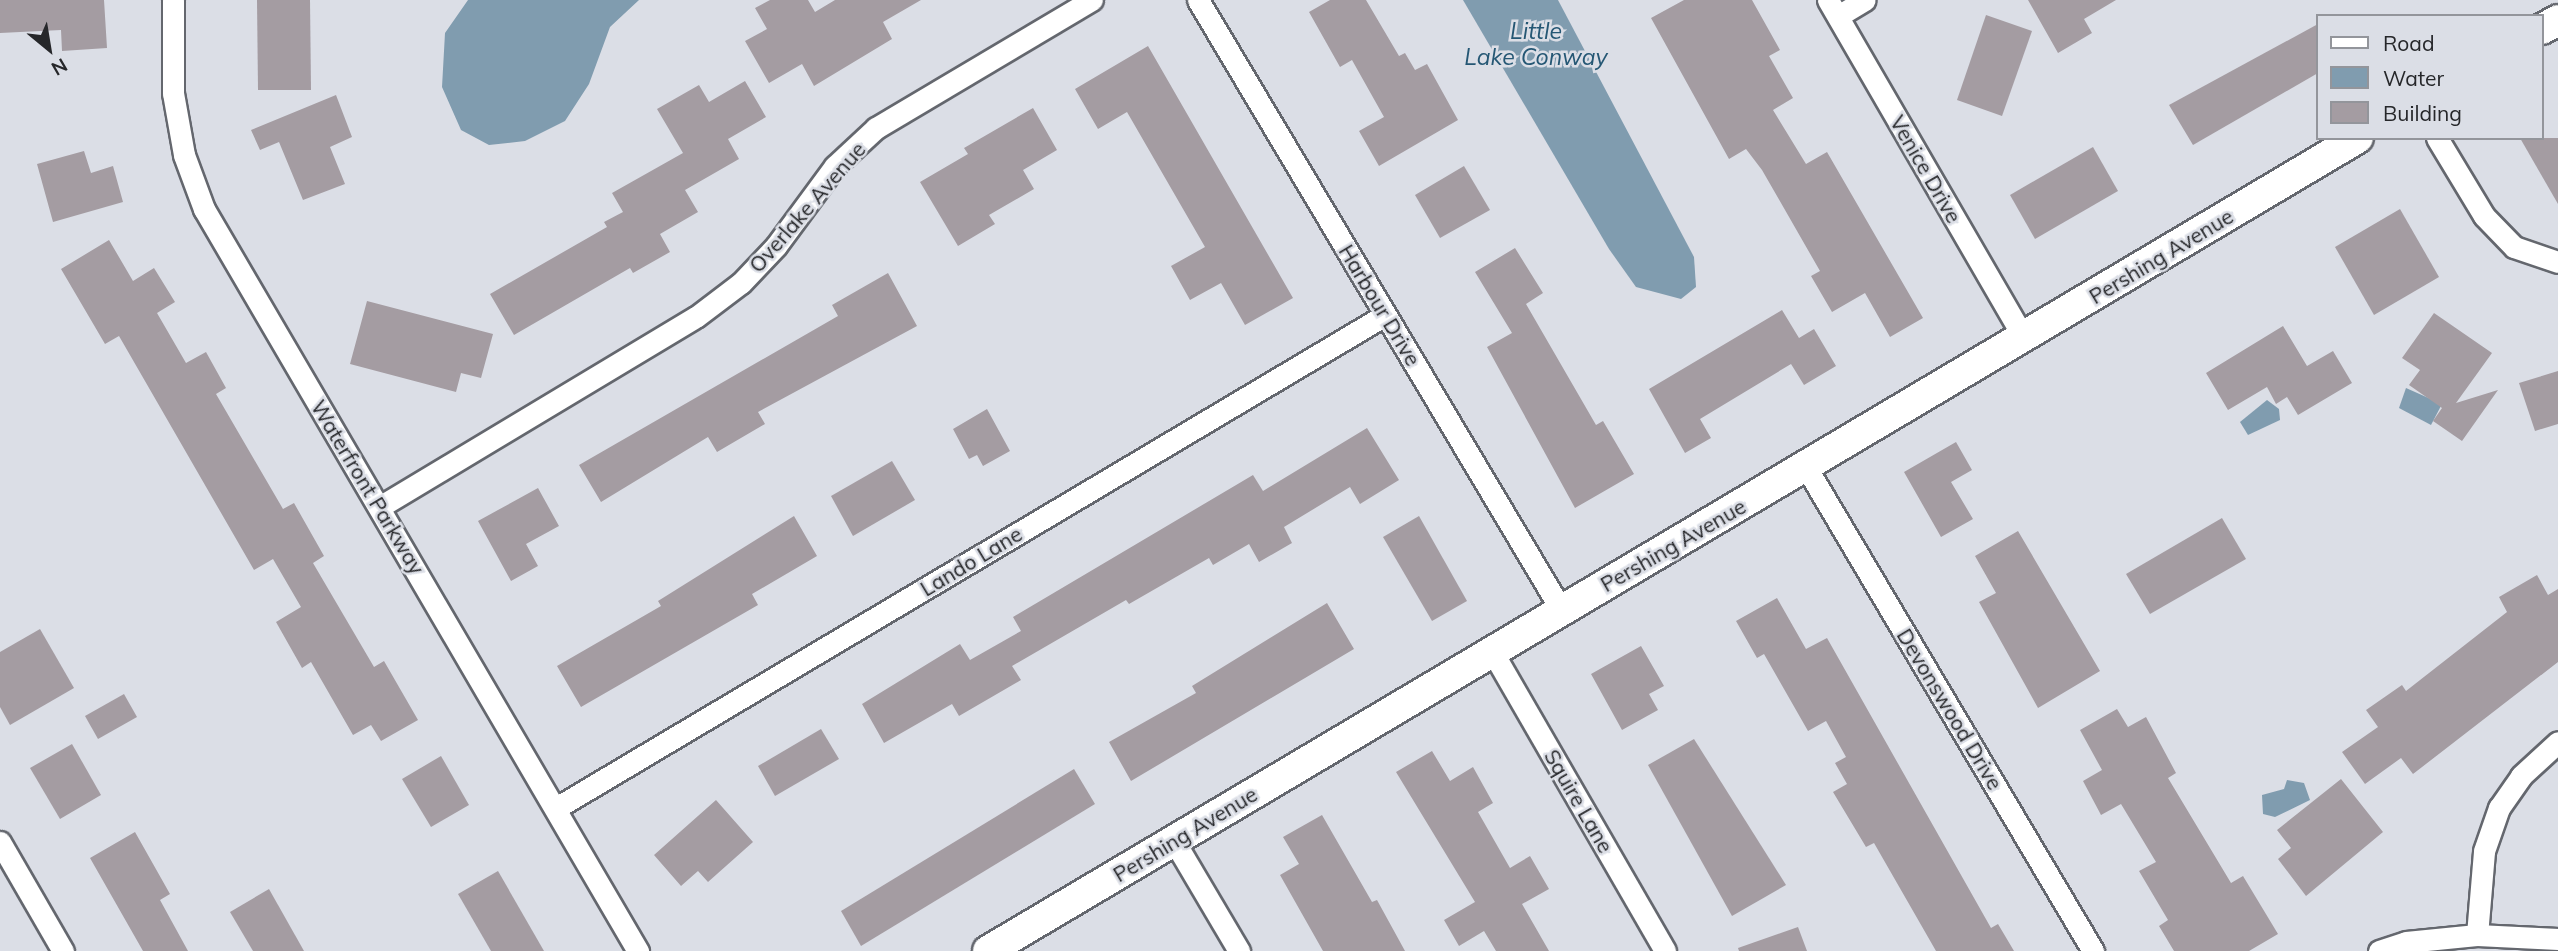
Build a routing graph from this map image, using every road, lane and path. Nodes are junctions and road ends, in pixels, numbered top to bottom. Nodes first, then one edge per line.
1 (173, 0) edge
2 (1092, 0) edge
3 (1198, 0) edge
4 (1865, 0) edge
5 (1833, 8) edge
6 (2355, 140) edge
7 (2438, 140) edge
8 (2558, 261) edge
9 (1385, 315) junction
10 (2023, 337) junction
11 (1806, 467) junction
12 (381, 506) junction
13 (1562, 611) junction
14 (1492, 652) junction
15 (2558, 742) edge
16 (556, 808) junction
17 (1174, 841) junction
18 (0, 842) edge
19 (2477, 935) junction
20 (2558, 939) edge
21 (63, 951) edge
22 (638, 951) edge
23 (988, 951) edge
24 (1239, 951) edge
25 (1665, 951) edge
26 (2093, 951) edge
27 (2379, 951) edge

1 - 12 street, Waterfront Parkway
2 - 12 street, Overlake Avenue
3 - 9 street, Harbour Drive
4 - 5 street
5 - 10 street, Venice Drive
6 - 10 street, Pershing Avenue
7 - 8 street
9 - 13 street, Harbour Drive
9 - 16 street, Lando Lane
10 - 11 street, Pershing Avenue
11 - 13 street, Pershing Avenue
11 - 26 street, Devonswood Drive
12 - 16 street, Waterfront Parkway
13 - 14 street, Pershing Avenue
14 - 17 street, Pershing Avenue
14 - 25 street, Squire Lane
15 - 19 street
16 - 22 street, Waterfront Parkway
17 - 23 street, Pershing Avenue
17 - 24 street
18 - 21 street
19 - 20 street
19 - 27 street

